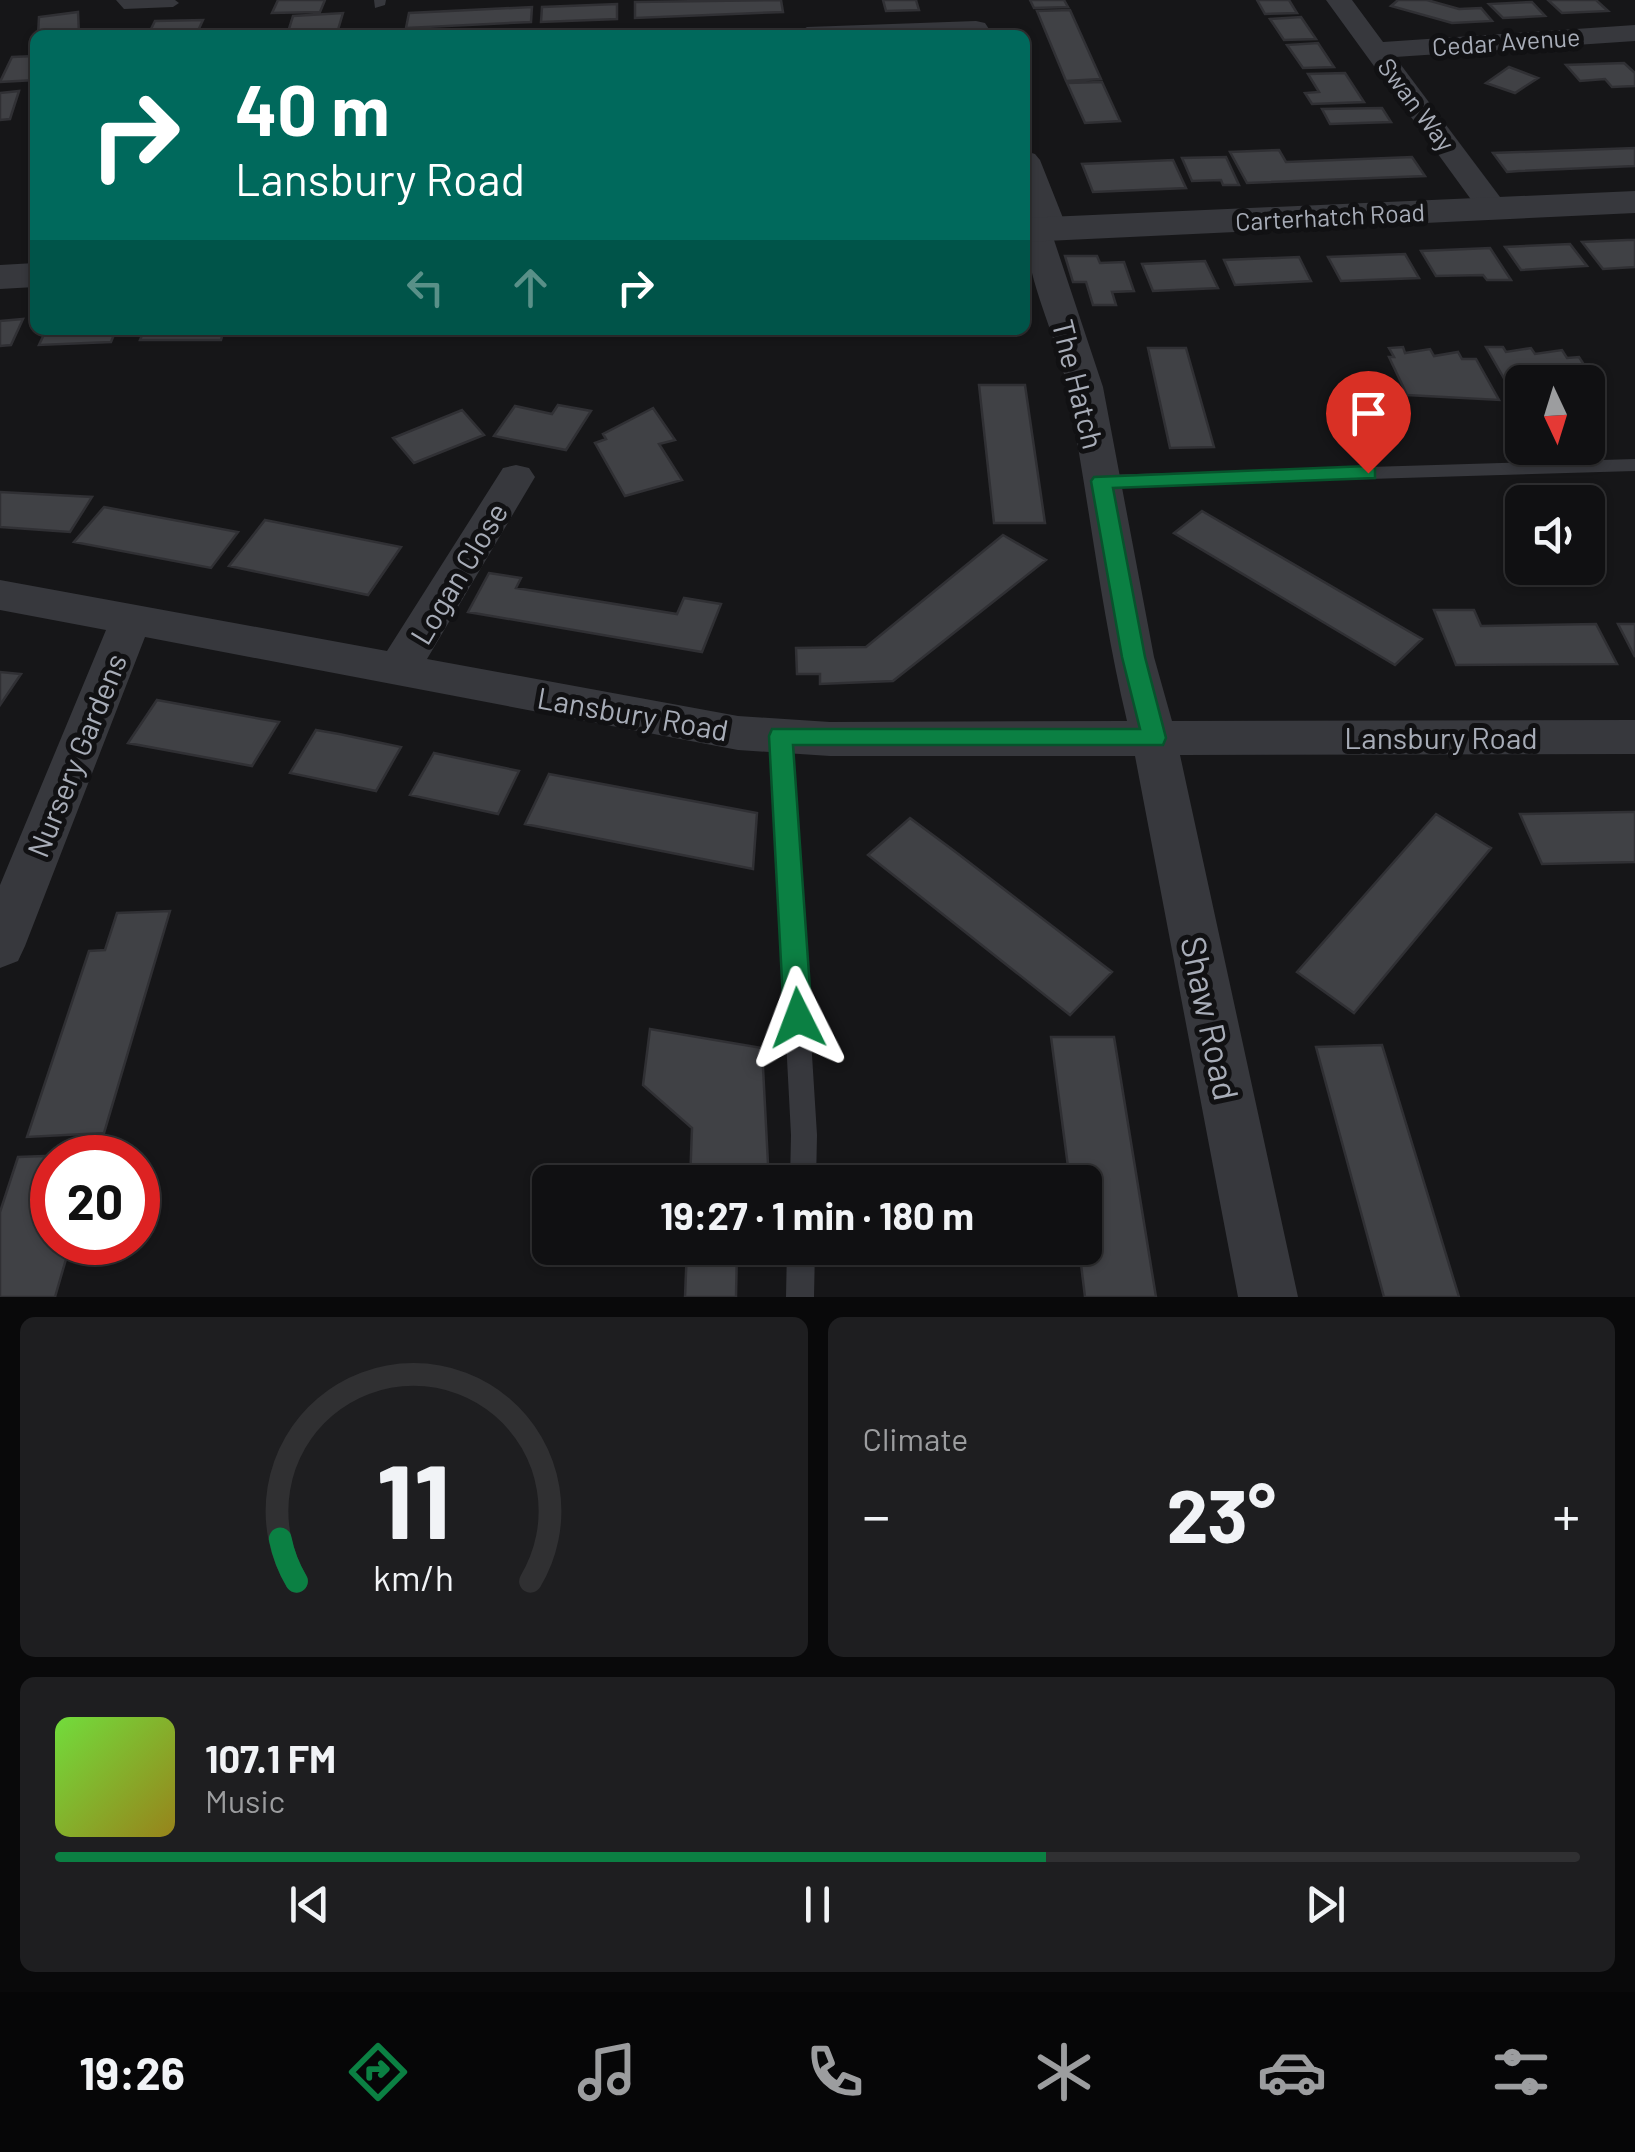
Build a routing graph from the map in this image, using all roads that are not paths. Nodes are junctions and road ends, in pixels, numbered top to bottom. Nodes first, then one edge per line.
1 (122, 0) edge
2 (966, 0) edge
3 (1339, 0) edge
4 (173, 3) dead end
5 (976, 30) edge
6 (1635, 32) edge
7 (1376, 50) junction
8 (1030, 173) edge
9 (1635, 202) edge
10 (1494, 209) junction
11 (1030, 230) edge
12 (30, 275) edge
13 (0, 277) edge
14 (1635, 465) edge
15 (516, 477) dead end
16 (1101, 481) junction
17 (0, 595) edge
18 (130, 620) junction
19 (399, 668) junction
20 (781, 736) junction
21 (1635, 737) edge
22 (1154, 738) junction
23 (0, 946) edge
24 (803, 1165) edge
25 (801, 1265) edge
26 (800, 1297) edge
27 (1268, 1297) edge

1 - 4 lane
2 - 5 street
3 - 7 street, Swan Way
6 - 7 street, Cedar Avenue
7 - 10 street, Swan Way
8 - 11 street, The Hatch
9 - 10 street, Carterhatch Road
10 - 11 street, Carterhatch Road
11 - 16 street, The Hatch
12 - 13 street
14 - 16 lane, The Hatch
15 - 19 street, Logan Close
16 - 22 street, The Hatch
17 - 18 street, Lansbury Road
18 - 19 street, Lansbury Road
18 - 23 street, Nursery Gardens
19 - 20 street, Lansbury Road
20 - 22 street, Lansbury Road
20 - 24 lane
21 - 22 street, Lansbury Road
22 - 27 street, Shaw Road
25 - 26 lane

